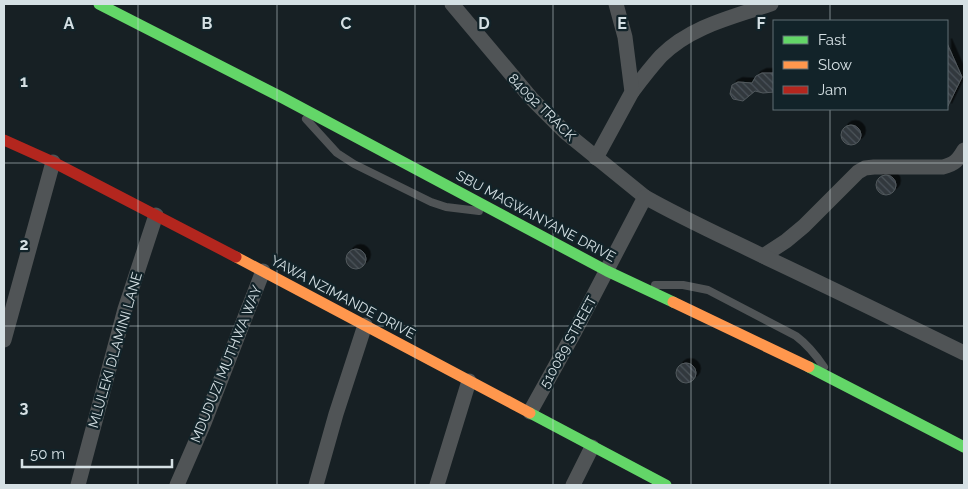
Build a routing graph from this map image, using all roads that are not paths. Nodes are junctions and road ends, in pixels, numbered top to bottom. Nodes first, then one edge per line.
1 (99, 4) edge
2 (452, 4) edge
3 (616, 4) edge
4 (772, 4) edge
5 (632, 92) junction
6 (294, 104) junction
7 (4, 140) edge
8 (964, 150) edge
9 (596, 158) junction
10 (53, 162) junction
11 (645, 197) junction
12 (498, 213) junction
13 (156, 215) junction
14 (763, 256) junction
15 (263, 271) junction
16 (607, 271) junction
17 (638, 286) junction
18 (365, 326) junction
19 (4, 340) edge
20 (964, 354) edge
21 (832, 379) junction
22 (469, 381) junction
23 (530, 412) junction
24 (592, 447) junction
25 (964, 447) edge
26 (78, 485) edge
27 (177, 485) edge
28 (316, 485) edge
29 (437, 485) edge
30 (573, 485) edge
31 (666, 485) edge

1 - 6 main road, SBU MAGWANYANE DRIVE
2 - 9 street, 84092 TRACK
3 - 5 street
4 - 5 street
5 - 9 street
6 - 12 main road, SBU MAGWANYANE DRIVE
6 - 12 lane
7 - 10 main road, YAWA NZIMANDE DRIVE
8 - 14 street
9 - 11 street, 84092 TRACK
10 - 13 main road, YAWA NZIMANDE DRIVE
10 - 19 street
11 - 14 street, 84092 TRACK
11 - 16 street, 510089 STREET
12 - 16 main road, SBU MAGWANYANE DRIVE
13 - 15 main road, YAWA NZIMANDE DRIVE
13 - 26 street, MLULEKI DLAMINI LANE
14 - 20 street, 84092 TRACK
15 - 18 main road, YAWA NZIMANDE DRIVE
15 - 27 street, MDUDUZI MUTHWA WAY
16 - 17 main road, SBU MAGWANYANE DRIVE
16 - 23 street, 510089 STREET
17 - 21 main road, SBU MAGWANYANE DRIVE
17 - 21 lane
18 - 22 main road, YAWA NZIMANDE DRIVE
18 - 28 street
21 - 25 main road, SBU MAGWANYANE DRIVE
22 - 23 main road, YAWA NZIMANDE DRIVE
22 - 29 street
23 - 24 main road, YAWA NZIMANDE DRIVE
24 - 30 street
24 - 31 main road, YAWA NZIMANDE DRIVE

